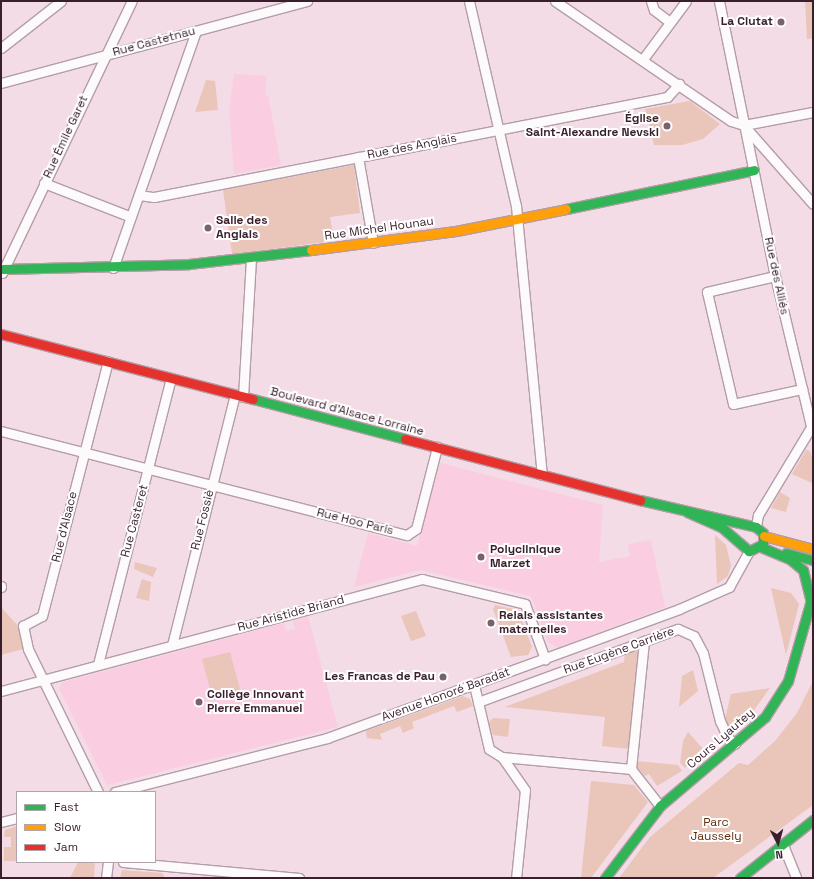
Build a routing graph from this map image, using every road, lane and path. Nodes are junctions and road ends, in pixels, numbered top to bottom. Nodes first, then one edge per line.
1 (61, 1) edge
2 (132, 1) edge
3 (307, 1) edge
4 (470, 1) edge
5 (555, 1) edge
6 (651, 1) edge
7 (686, 1) edge
8 (718, 1) edge
9 (670, 22) junction
10 (196, 30) junction
11 (1, 48) edge
12 (105, 55) junction
13 (644, 59) junction
14 (1, 82) edge
15 (679, 84) junction
16 (813, 112) edge
17 (744, 125) junction
18 (499, 130) junction
19 (358, 157) junction
20 (754, 170) junction
21 (44, 184) junction
22 (139, 196) junction
23 (813, 204) edge
24 (131, 217) junction
25 (517, 219) junction
26 (373, 243) junction
27 (251, 258) junction
28 (113, 268) junction
29 (2, 272) edge
30 (775, 276) junction
31 (1, 334) edge
32 (108, 361) junction
33 (171, 378) junction
34 (802, 389) junction
35 (239, 396) junction
36 (812, 425) edge
37 (1, 431) edge
38 (437, 447) junction
39 (84, 453) junction
40 (148, 469) junction
41 (542, 475) junction
42 (212, 485) junction
43 (687, 512) junction
44 (752, 527) junction
45 (764, 536) junction
46 (761, 547) junction
47 (746, 548) junction
48 (813, 549) edge
49 (813, 560) edge
50 (812, 597) edge
51 (644, 641) junction
52 (172, 645) junction
53 (545, 659) junction
54 (98, 664) junction
55 (43, 680) junction
56 (474, 685) junction
57 (1, 691) edge
58 (478, 702) junction
59 (735, 744) junction
60 (502, 757) junction
61 (631, 769) junction
62 (98, 791) edge
63 (119, 791) edge
64 (660, 806) junction
65 (16, 818) edge
66 (813, 820) edge
67 (1, 822) edge
68 (783, 845) junction
69 (108, 863) edge
70 (134, 863) edge
71 (106, 878) edge
72 (299, 878) edge
73 (516, 878) edge
74 (605, 878) edge
75 (740, 878) edge
76 (796, 878) edge

1 - 11 street
2 - 12 street, Rue Émile Garet
3 - 10 street, Rue Castetnau
4 - 18 street
5 - 13 street
6 - 9 street
7 - 9 street
8 - 17 street, Rue des Alliés
9 - 13 street
10 - 12 street, Rue Castetnau
10 - 22 street
12 - 14 street, Rue Castetnau
12 - 21 street, Rue Émile Garet
13 - 15 street
15 - 17 street
15 - 18 street, Rue des Anglais
16 - 17 street
17 - 20 street, Rue des Alliés
17 - 23 street
18 - 19 street, Rue des Anglais
18 - 25 street
19 - 22 street, Rue des Anglais
19 - 26 street
20 - 25 main road, Rue Michel Hounau
20 - 30 street, Rue des Alliés
21 - 24 street
21 - 29 street, Rue Émile Garet
22 - 24 street
24 - 28 street
25 - 26 main road, Rue Michel Hounau
25 - 41 street
26 - 27 main road, Rue Michel Hounau
27 - 28 main road, Rue Michel Hounau
27 - 35 street, Rue Fossiè
28 - 29 main road, Rue Michel Hounau
30 - 34 street, Rue des Alliés
30 - 34 street
31 - 32 main road, Boulevard d'Alsace Lorraine
32 - 33 main road, Boulevard d'Alsace Lorraine
32 - 39 street, Rue d'Alsace
33 - 35 main road, Boulevard d'Alsace Lorraine
33 - 40 street, Rue Casteret
34 - 36 street, Rue des Alliés
35 - 38 main road, Boulevard d'Alsace Lorraine
35 - 42 street, Rue Fossiè
36 - 44 street
37 - 39 street, Rue Hoo Paris
38 - 41 main road, Boulevard d'Alsace Lorraine
38 - 42 street, Rue Hoo Paris
39 - 40 street, Rue Hoo Paris
39 - 55 street, Rue d'Alsace
40 - 42 street, Rue Hoo Paris
40 - 54 street, Rue Casteret
41 - 43 main road, Boulevard d'Alsace Lorraine
42 - 52 street, Rue Fossiè
43 - 44 main road, Boulevard d'Alsace Lorraine
43 - 47 main road, Boulevard d'Alsace Lorraine
44 - 45 main road
44 - 47 main road
45 - 46 main road
45 - 48 main road
46 - 47 main road
46 - 49 main road
46 - 50 main road
47 - 53 street, Avenue Honoré Baradat
50 - 59 main road, Cours Lyautey
51 - 58 street, Rue Eugène Carrière
51 - 59 street, Rue Eugène Carrière
51 - 61 street
52 - 53 street, Rue Aristide Briand
52 - 54 street, Rue Aristide Briand
53 - 56 street, Avenue Honoré Baradat
54 - 55 street, Rue Aristide Briand
55 - 57 street, Rue Aristide Briand
55 - 62 street
56 - 58 street
56 - 63 street, Avenue Honoré Baradat
58 - 60 street
59 - 64 main road, Cours Lyautey
60 - 61 street
60 - 73 street
61 - 64 street
64 - 74 main road, Cours Lyautey
65 - 67 street
66 - 68 main road
68 - 75 main road
68 - 76 street
69 - 71 street
70 - 72 street

